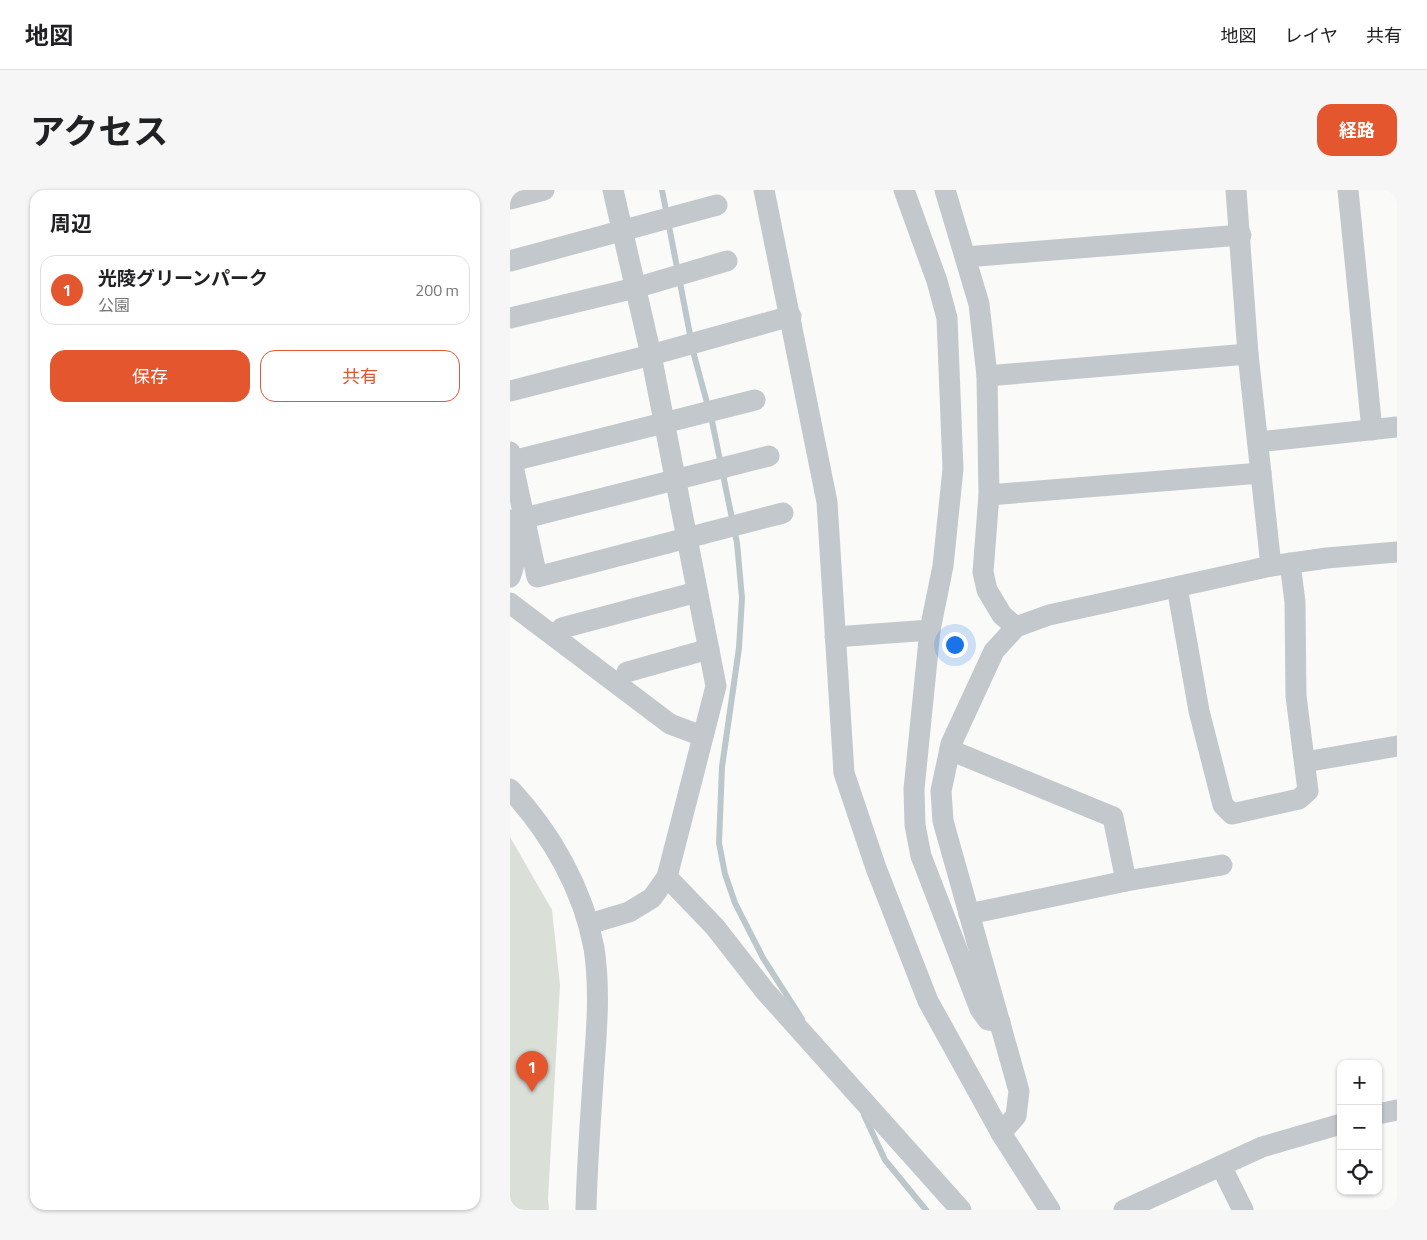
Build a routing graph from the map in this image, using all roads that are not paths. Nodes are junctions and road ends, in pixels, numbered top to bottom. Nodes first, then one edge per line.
1 (544, 190) edge
2 (613, 190) edge
3 (764, 190) edge
4 (904, 190) edge
5 (945, 190) edge
6 (1236, 190) edge
7 (1348, 190) edge
8 (510, 199) edge
9 (717, 205) dead end
10 (622, 231) junction
11 (1240, 235) junction
12 (966, 257) junction
13 (510, 260) edge
14 (727, 261) dead end
15 (635, 288) junction
16 (791, 316) junction
17 (510, 318) edge
18 (1248, 354) junction
19 (651, 356) junction
20 (987, 376) junction
21 (510, 391) edge
22 (755, 400) dead end
23 (664, 422) junction
24 (1397, 427) edge
25 (1372, 430) junction
26 (1258, 442) junction
27 (511, 456) edge
28 (769, 456) dead end
29 (1261, 473) junction
30 (675, 478) junction
31 (988, 495) junction
32 (783, 513) dead end
33 (517, 519) edge
34 (687, 538) junction
35 (1397, 552) edge
36 (1280, 565) junction
37 (510, 577) edge
38 (1177, 587) junction
39 (697, 592) junction
40 (510, 604) edge
41 (1016, 627) junction
42 (562, 628) dead end
43 (930, 630) junction
44 (835, 638) junction
45 (709, 649) junction
46 (627, 672) dead end
47 (702, 736) junction
48 (1397, 746) edge
49 (950, 750) junction
50 (1305, 762) junction
51 (510, 789) edge
52 (1222, 865) dead end
53 (666, 877) junction
54 (1126, 881) junction
55 (969, 914) junction
56 (588, 924) junction
57 (1000, 1022) junction
58 (1397, 1110) edge
59 (1382, 1113) edge
60 (1337, 1125) edge
61 (1001, 1133) junction
62 (1221, 1166) junction
63 (586, 1210) edge
64 (961, 1210) edge
65 (1050, 1210) edge
66 (1124, 1210) edge
67 (1243, 1210) edge

1 - 8 street
2 - 10 street
3 - 16 street
4 - 43 street
5 - 12 street
6 - 11 street
7 - 25 street
9 - 10 street
10 - 13 street
10 - 15 street
11 - 12 street
11 - 18 street
12 - 20 street
14 - 15 street
15 - 17 street
15 - 19 street
16 - 19 street
16 - 44 street
18 - 20 street
18 - 26 street
19 - 21 street
19 - 23 street
20 - 31 street
22 - 23 street
23 - 27 street
23 - 30 street
24 - 25 street
25 - 26 street
26 - 29 street
27 - 33 street
28 - 30 street
29 - 31 street
29 - 36 street
30 - 33 street
30 - 34 street
31 - 41 street
32 - 34 street
33 - 34 street
33 - 37 street
34 - 39 street
35 - 36 street
36 - 38 street
36 - 50 street
38 - 41 street
38 - 50 street
39 - 42 street
39 - 45 street
40 - 47 street
41 - 49 street
43 - 44 street
43 - 57 street
44 - 61 street
45 - 46 street
45 - 47 street
47 - 53 street
48 - 50 street
49 - 54 street
49 - 55 street
51 - 56 street
52 - 54 street
53 - 56 street
53 - 64 street
54 - 55 street
55 - 57 street
56 - 63 street
57 - 61 street
58 - 59 street
60 - 62 street
61 - 65 street
62 - 66 street
62 - 67 street

